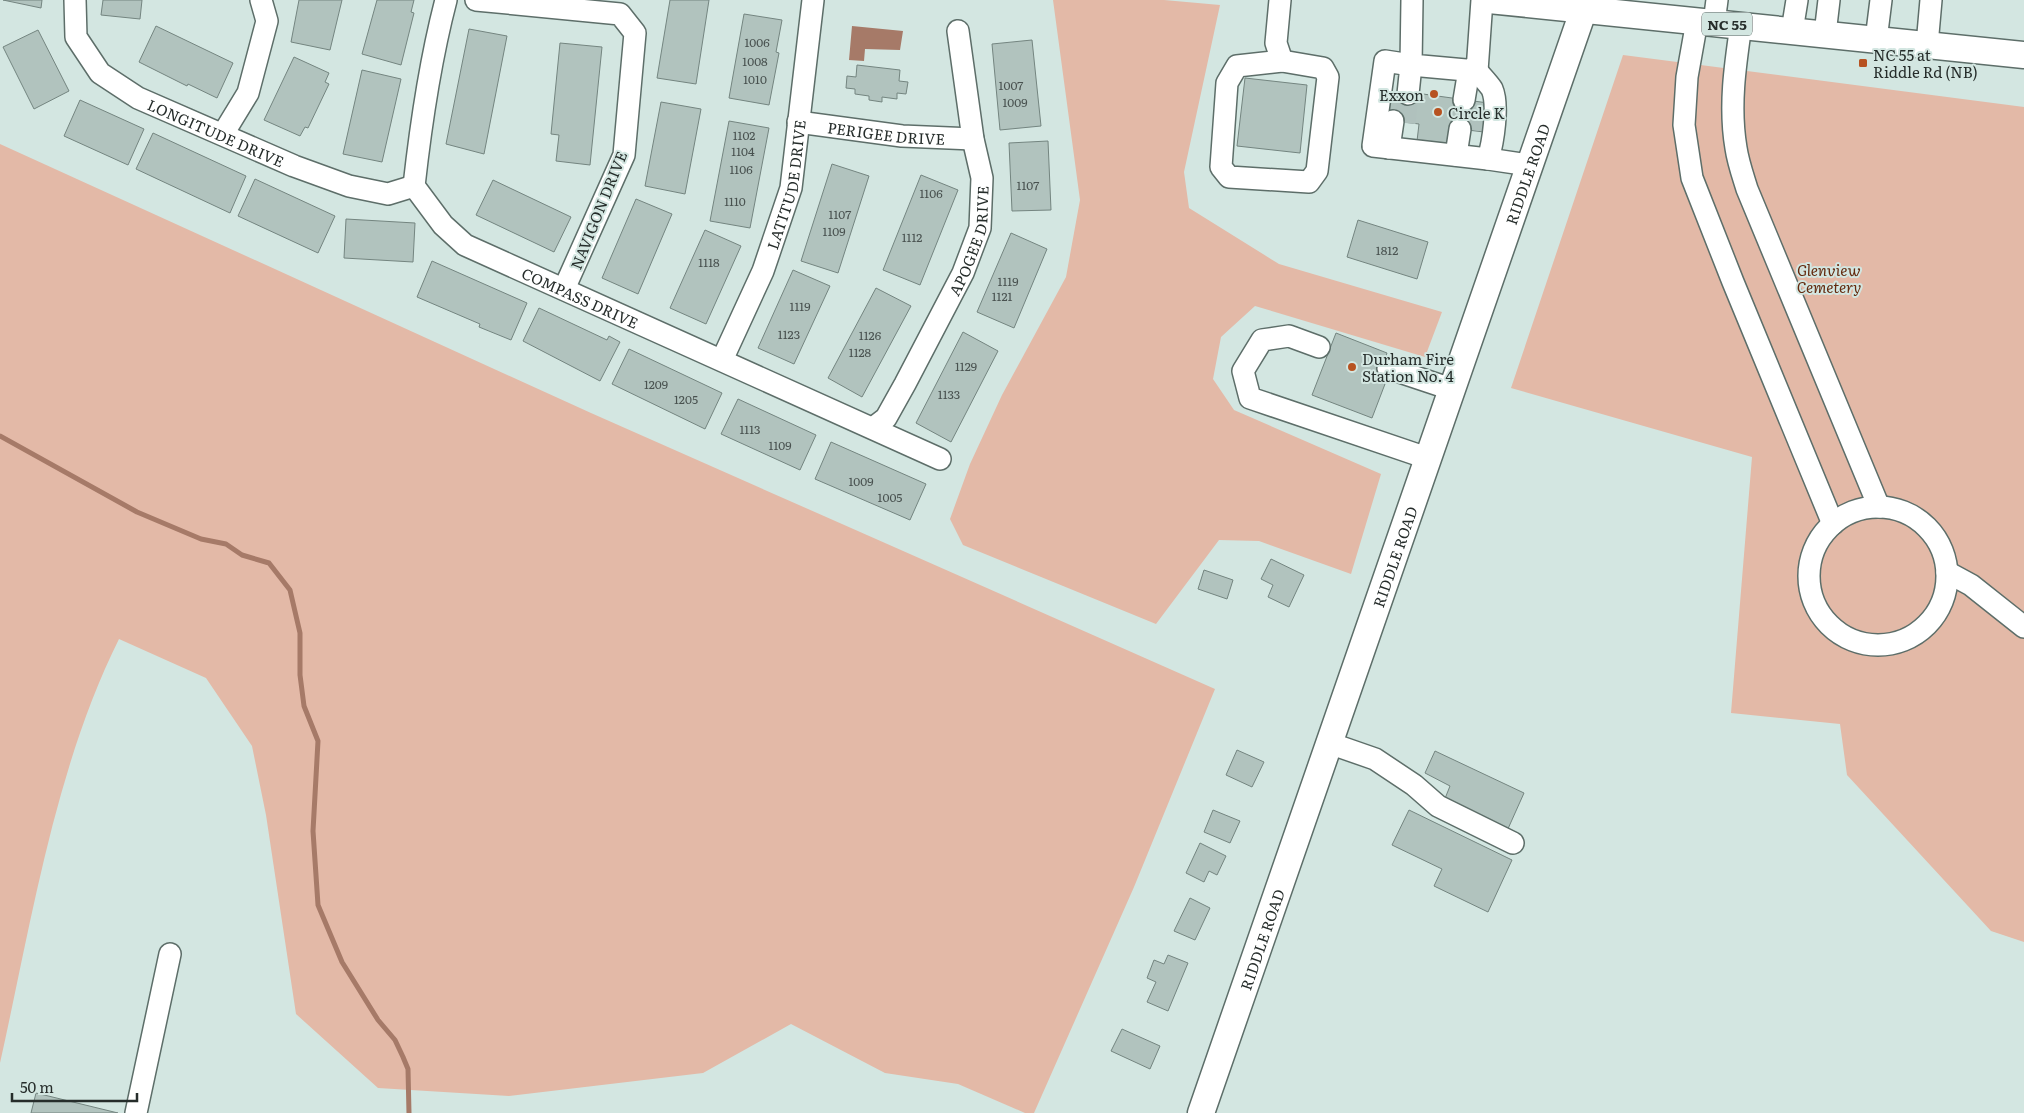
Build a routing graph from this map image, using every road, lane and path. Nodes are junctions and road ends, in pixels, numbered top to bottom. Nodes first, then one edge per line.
1 (75, 0) edge
2 (261, 0) edge
3 (446, 0) edge
4 (476, 0) edge
5 (813, 0) edge
6 (1280, 0) edge
7 (1412, 0) edge
8 (1482, 0) edge
9 (1489, 0) edge
10 (1797, 0) edge
11 (1829, 0) edge
12 (1881, 0) edge
13 (1932, 0) edge
14 (1585, 5) edge
15 (1709, 14) edge
16 (1741, 25) junction
17 (958, 31) dead end
18 (1792, 31) junction
19 (1825, 34) junction
20 (1876, 40) junction
21 (1928, 45) junction
22 (2024, 54) edge
23 (1282, 61) junction
24 (1405, 64) junction
25 (1476, 85) junction
26 (1402, 93) tunnel mouth
27 (798, 122) junction
28 (1399, 122) tunnel mouth
29 (1470, 130) tunnel mouth
30 (223, 134) junction
31 (973, 139) junction
32 (1396, 148) junction
33 (1474, 158) junction
34 (1529, 165) junction
35 (414, 186) junction
36 (564, 289) junction
37 (1319, 347) dead end
38 (722, 360) junction
39 (1388, 368) dead end
40 (1451, 389) junction
41 (873, 428) junction
42 (1427, 458) junction
43 (940, 459) dead end
44 (1879, 507) junction
45 (1834, 524) junction
46 (1947, 572) junction
47 (2024, 627) edge
48 (1329, 743) junction
49 (1513, 842) dead end
50 (170, 954) dead end
51 (136, 1113) edge
52 (1201, 1113) edge

1 - 30 street, LONGITUDE DRIVE
2 - 30 street
3 - 35 street
4 - 36 street, NAVIGON DRIVE
5 - 27 street, LATITUDE DRIVE
6 - 23 street
7 - 24 street
8 - 25 street
9 - 14 main road, NC 55
10 - 18 street
11 - 19 street
12 - 20 street
13 - 21 street
14 - 15 main road, NC 55
14 - 34 main road, RIDDLE ROAD
15 - 16 main road, NC 55
15 - 45 street
16 - 18 main road, NC 55
16 - 44 street
17 - 31 street, APOGEE DRIVE
18 - 19 main road, NC 55
19 - 20 main road, NC 55
20 - 21 main road, NC 55
21 - 22 main road, NC 55
23 - 23 street
24 - 25 street
24 - 26 street
24 - 32 street
25 - 33 street
27 - 31 street, PERIGEE DRIVE
27 - 38 street, LATITUDE DRIVE
28 - 32 street
29 - 33 street
30 - 35 street, LONGITUDE DRIVE
31 - 41 street, APOGEE DRIVE
32 - 33 street
33 - 34 street
34 - 40 main road, RIDDLE ROAD
35 - 36 street, COMPASS DRIVE
36 - 38 street, COMPASS DRIVE
37 - 42 street
38 - 41 street, COMPASS DRIVE
39 - 40 street
40 - 42 main road, RIDDLE ROAD
41 - 43 street, COMPASS DRIVE
42 - 48 main road, RIDDLE ROAD
44 - 45 street
44 - 46 street
45 - 46 street
46 - 47 street
48 - 49 street
48 - 52 main road, RIDDLE ROAD
50 - 51 street

